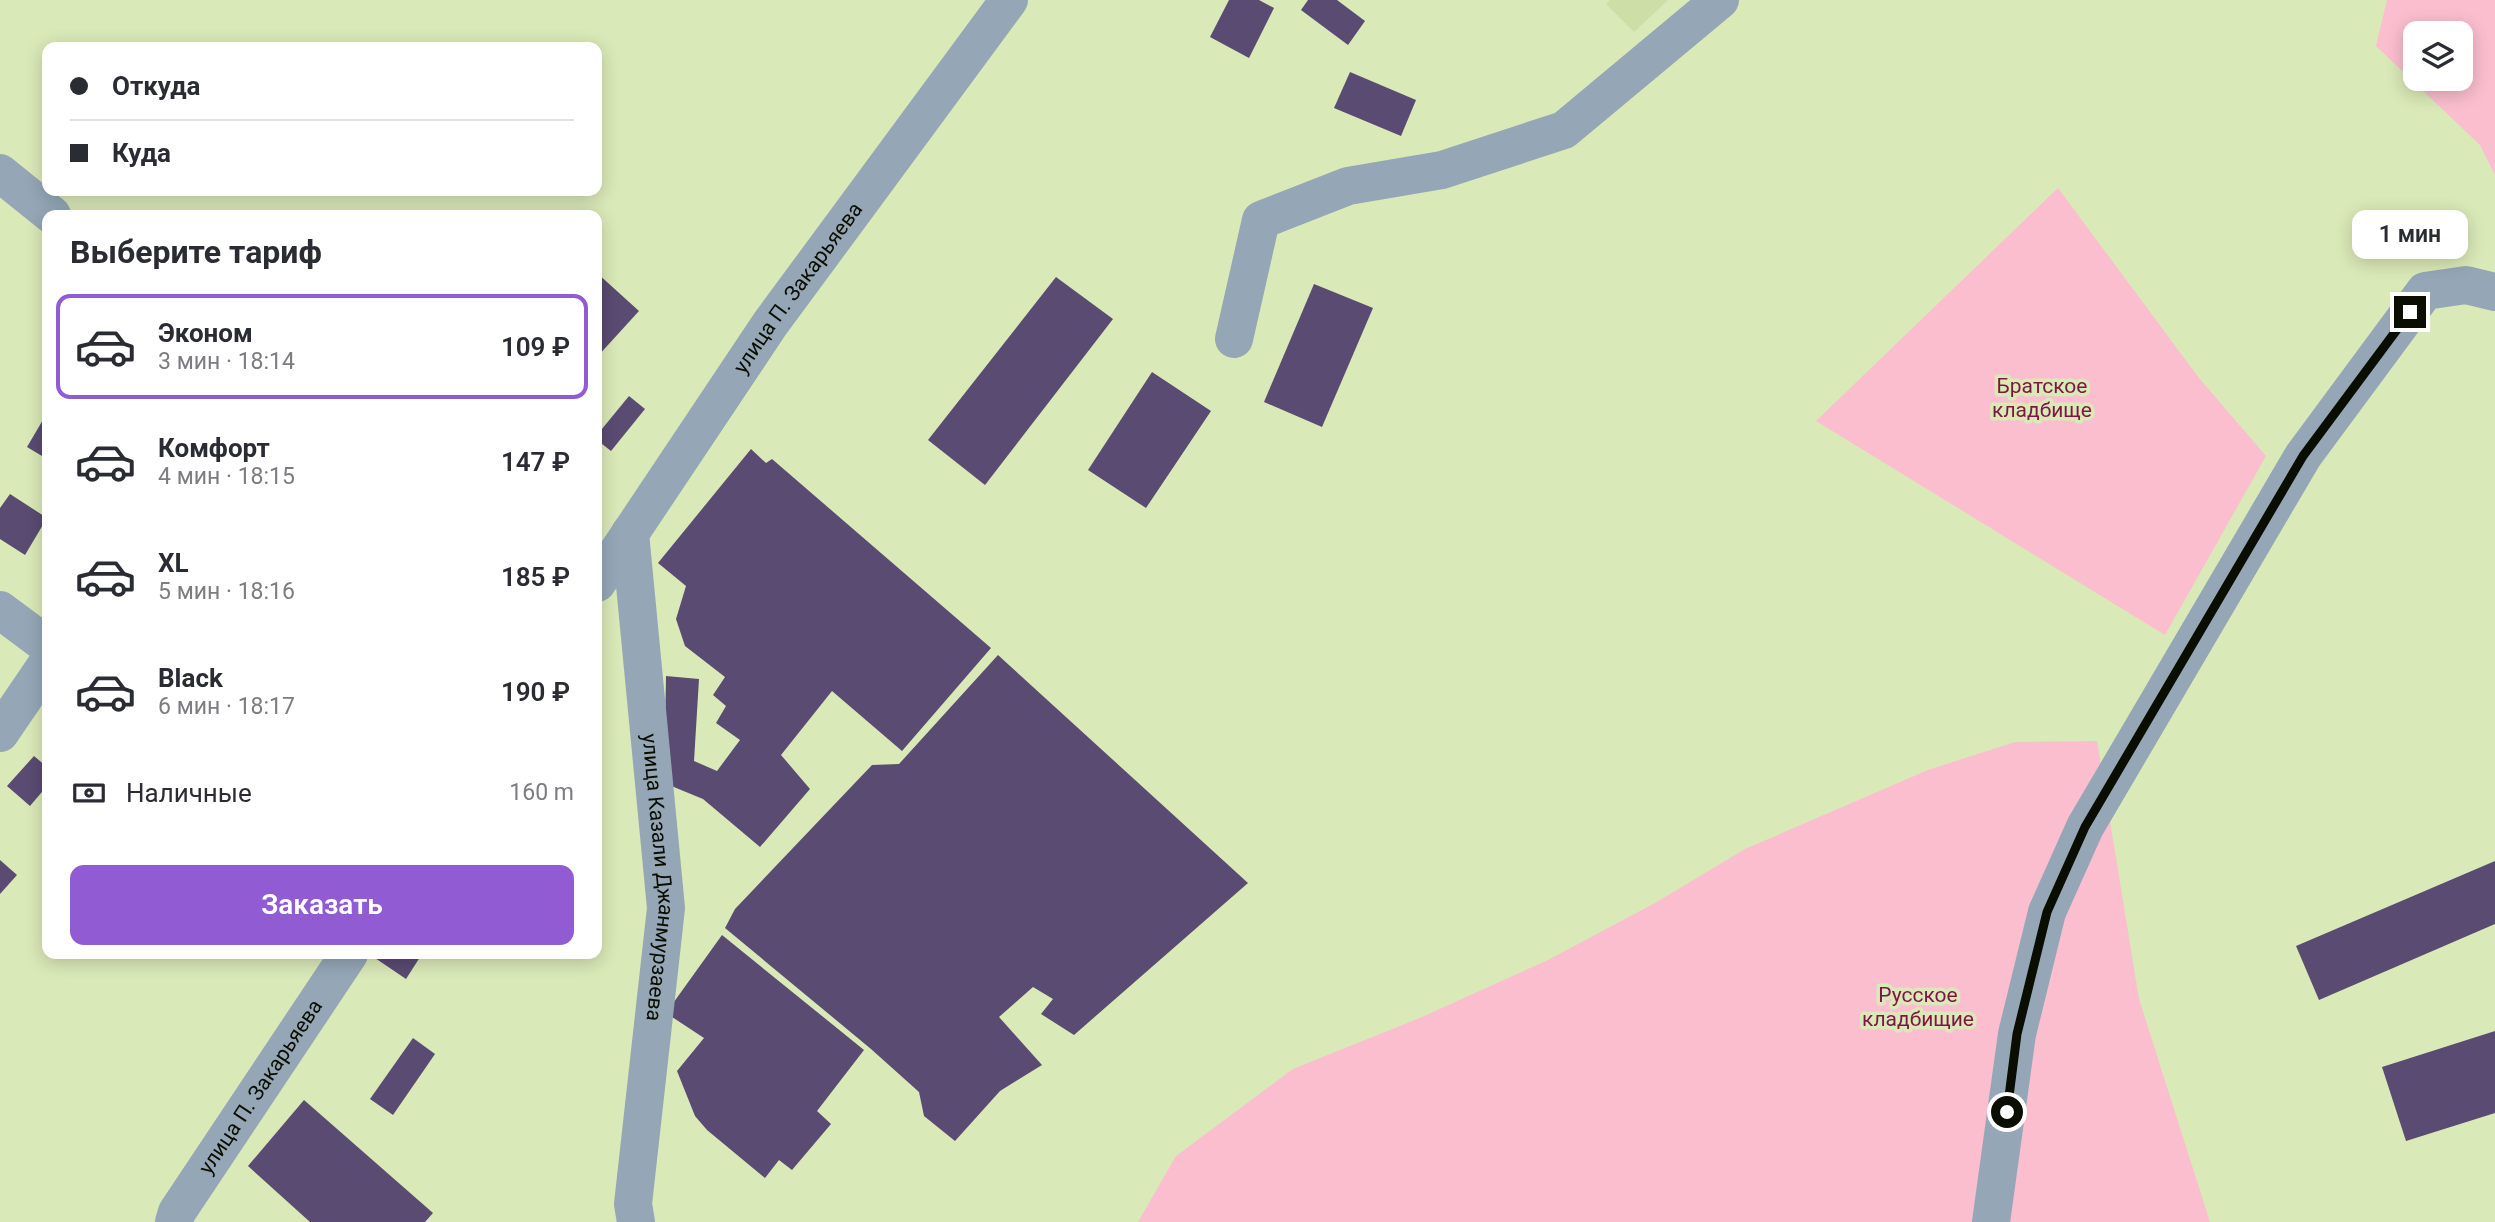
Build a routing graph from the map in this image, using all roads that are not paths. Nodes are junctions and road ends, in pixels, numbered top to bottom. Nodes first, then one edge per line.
1 (1009, 0) edge
2 (1720, 0) edge
3 (0, 173) edge
4 (46, 210) edge
5 (2495, 292) edge
6 (1234, 339) dead end
7 (631, 533) junction
8 (602, 576) edge
9 (0, 610) edge
10 (42, 641) edge
11 (42, 671) edge
12 (0, 733) edge
13 (346, 959) edge
14 (174, 1222) edge
15 (636, 1222) edge
16 (1991, 1222) edge

1 - 7 street, улица П. Закарьяева
2 - 6 street
3 - 4 street
5 - 16 street
7 - 8 street, улица П. Закарьяева
7 - 15 street, улица Казали Джанмурзаева
9 - 10 street
11 - 12 street
13 - 14 street, улица П. Закарьяева

